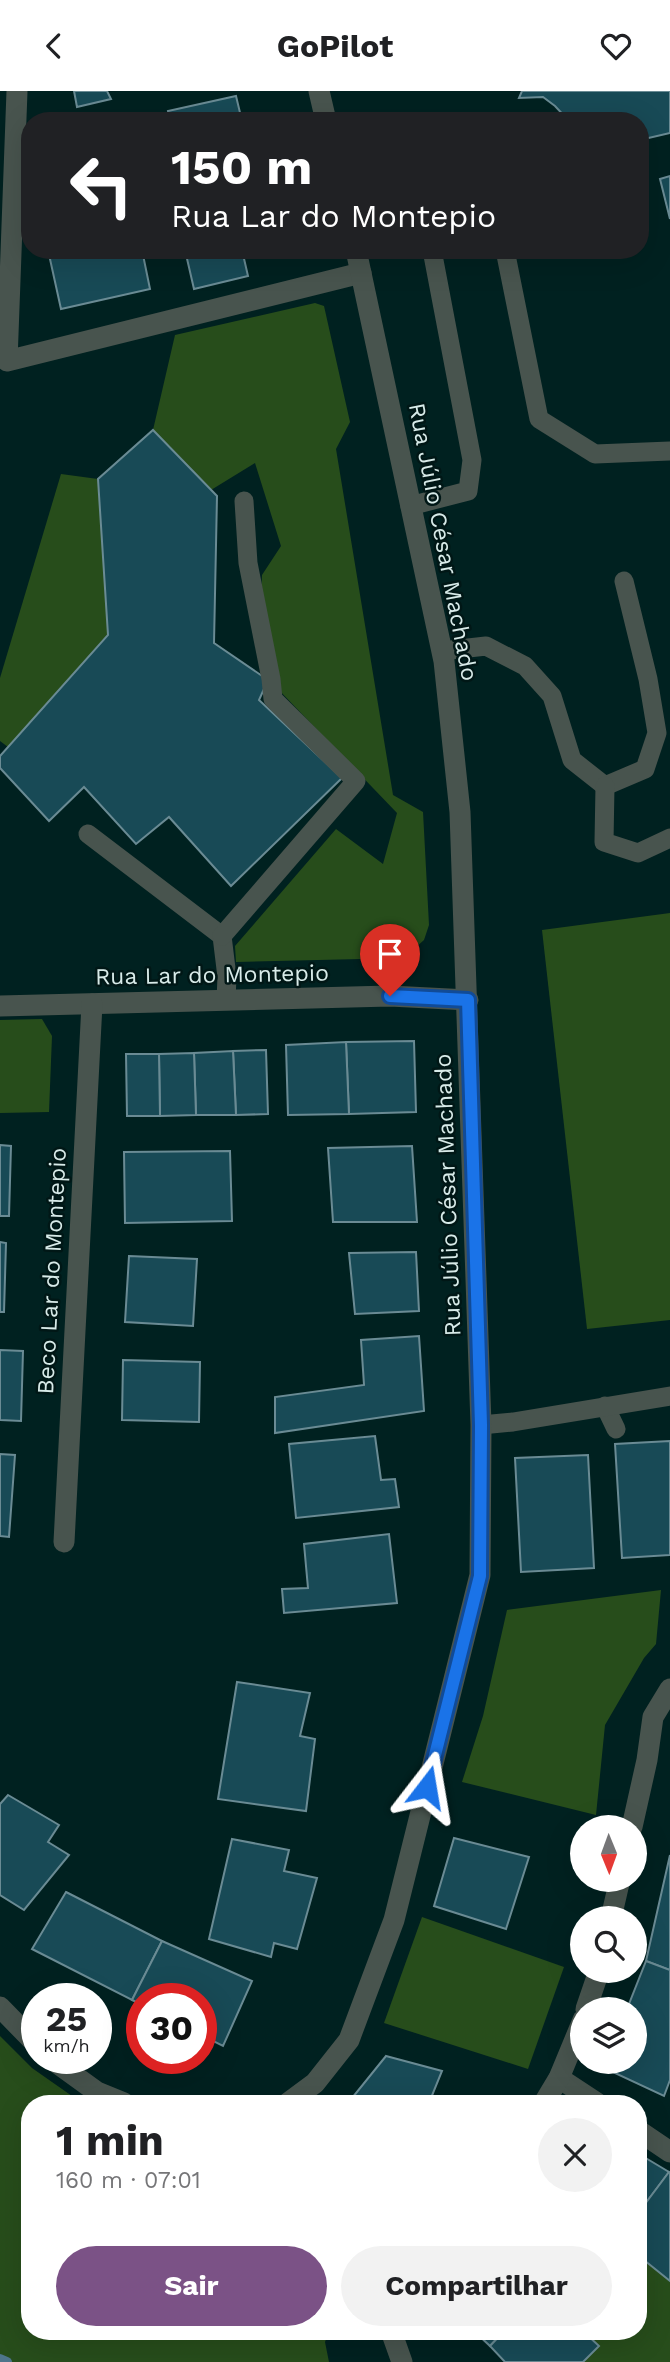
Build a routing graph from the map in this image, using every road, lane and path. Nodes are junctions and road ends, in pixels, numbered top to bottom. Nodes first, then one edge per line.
1 (16, 91) edge
2 (319, 91) edge
3 (324, 112) edge
4 (358, 259) edge
5 (434, 259) edge
6 (507, 259) edge
7 (361, 273) junction
8 (4, 362) edge
9 (670, 451) edge
10 (244, 501) dead end
11 (410, 506) junction
12 (624, 581) dead end
13 (442, 651) junction
14 (605, 786) junction
15 (88, 834) dead end
16 (670, 838) edge
17 (222, 936) junction
18 (226, 1000) junction
19 (468, 1000) junction
20 (92, 1004) junction
21 (0, 1006) edge
22 (670, 1396) edge
23 (605, 1406) junction
24 (481, 1425) junction
25 (616, 1429) dead end
26 (64, 1542) dead end
27 (670, 1689) edge
28 (635, 1815) edge
29 (0, 2007) edge
30 (21, 2029) edge
31 (570, 2051) edge
32 (72, 2074) edge
33 (559, 2078) junction
34 (104, 2095) edge
35 (299, 2095) edge
36 (549, 2095) edge
37 (585, 2095) edge
38 (647, 2136) edge
39 (670, 2152) edge
40 (394, 2340) edge
41 (402, 2362) edge

1 - 8 street
2 - 3 street
4 - 7 street, Rua Júlio César Machado
5 - 11 lane
6 - 9 lane
7 - 8 street
7 - 11 street, Rua Júlio César Machado
10 - 17 lane
11 - 13 street, Rua Júlio César Machado
12 - 14 lane
13 - 14 lane
13 - 19 street, Rua Júlio César Machado
14 - 16 lane
15 - 17 lane
17 - 18 lane
18 - 19 street, Rua Lar do Montepio
18 - 20 street, Rua Lar do Montepio
19 - 24 street, Rua Júlio César Machado
20 - 21 street, Rua Lar do Montepio
20 - 26 street, Beco Lar do Montepio
22 - 23 lane
23 - 24 lane
23 - 25 lane
24 - 35 street, Rua Júlio César Machado
27 - 28 street
29 - 30 street
31 - 33 street
32 - 34 street
33 - 36 street
33 - 37 street
38 - 39 street
40 - 41 street

